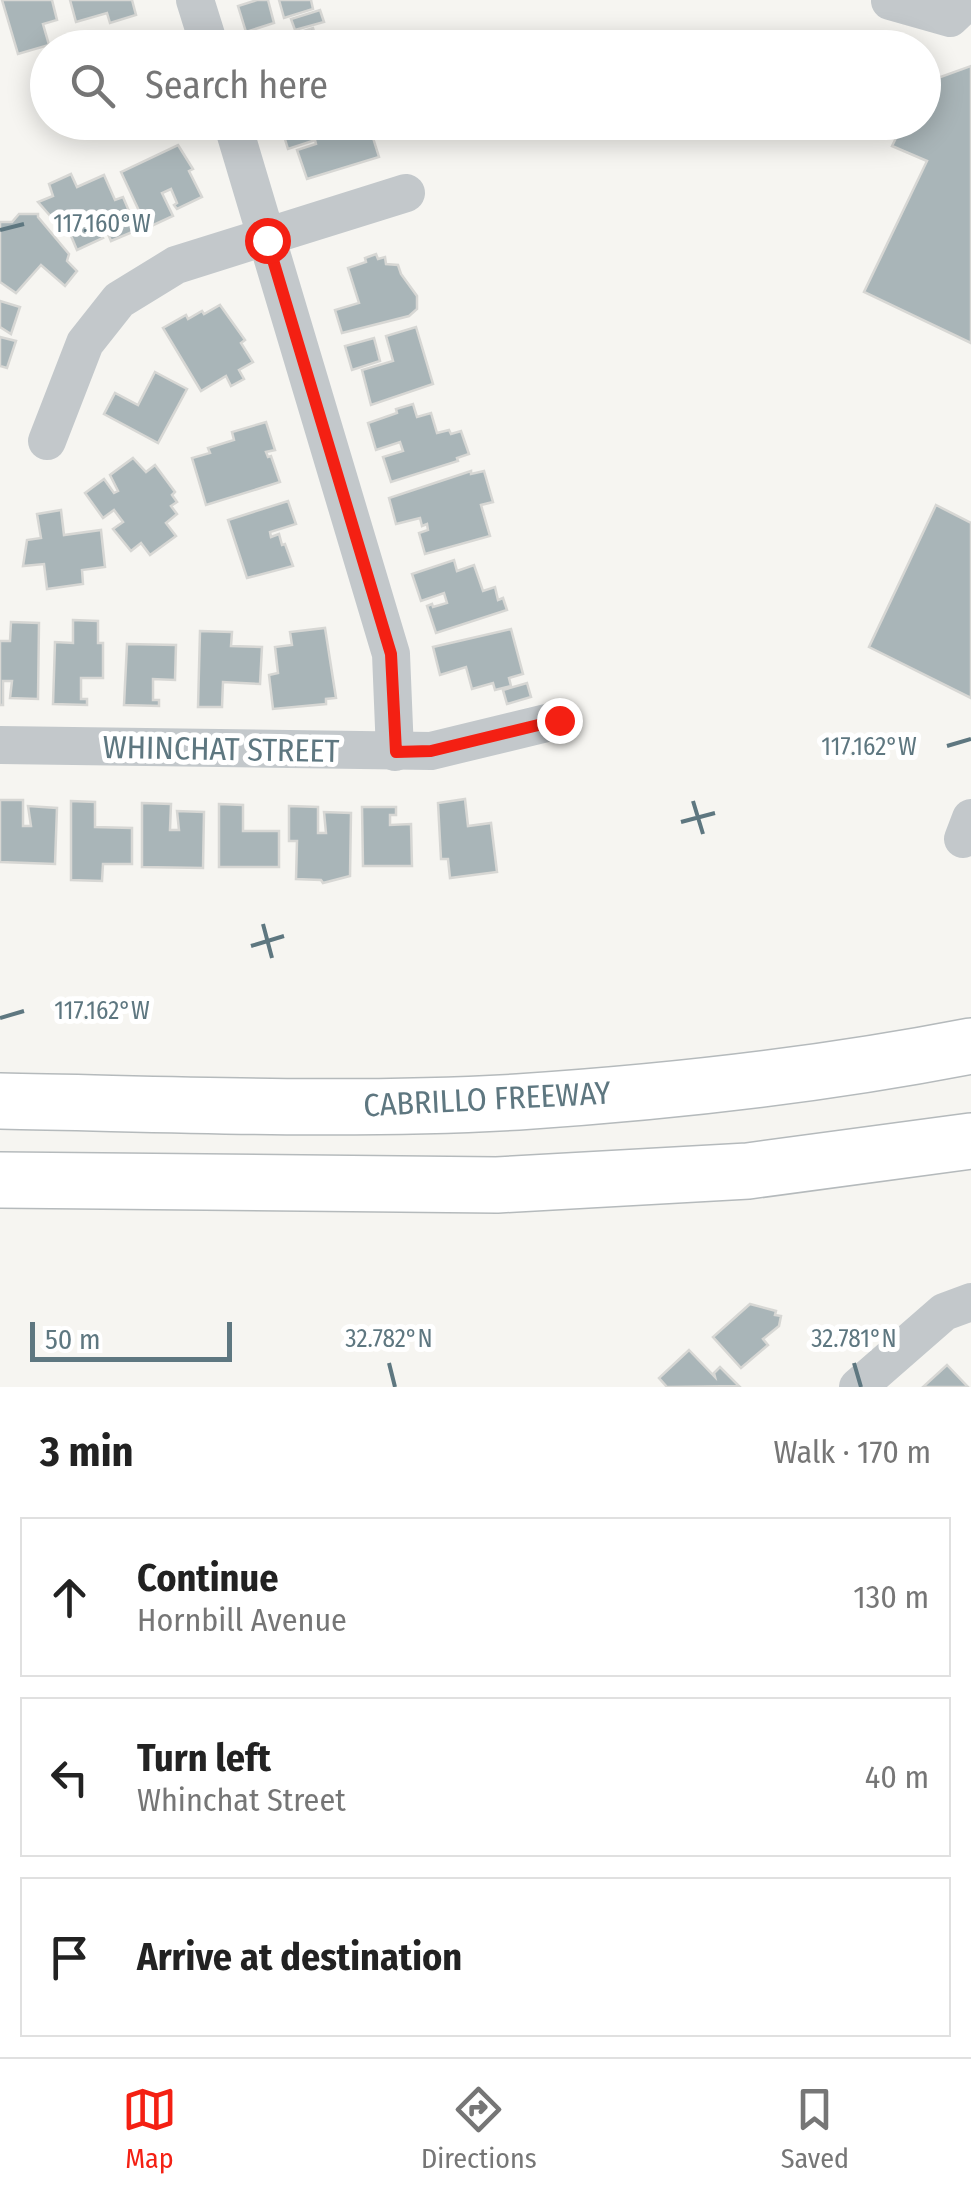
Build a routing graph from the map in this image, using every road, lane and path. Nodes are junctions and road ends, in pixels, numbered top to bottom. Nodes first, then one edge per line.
1 (196, 0) edge
2 (969, 0) edge
3 (890, 1) edge
4 (205, 30) edge
5 (237, 140) edge
6 (406, 194) dead end
7 (267, 240) junction
8 (47, 440) dead end
9 (559, 720) dead end
10 (0, 745) edge
11 (396, 752) junction
12 (971, 1046) edge
13 (0, 1100) edge
14 (971, 1141) edge
15 (0, 1180) edge
16 (971, 1302) edge
17 (858, 1387) edge

1 - 4 street
2 - 3 street
5 - 7 street
6 - 7 street
7 - 8 street
7 - 11 street
9 - 11 street, WHINCHAT STREET
10 - 11 street, WHINCHAT STREET
12 - 13 highway, CABRILLO FREEWAY
14 - 15 highway
16 - 17 street

